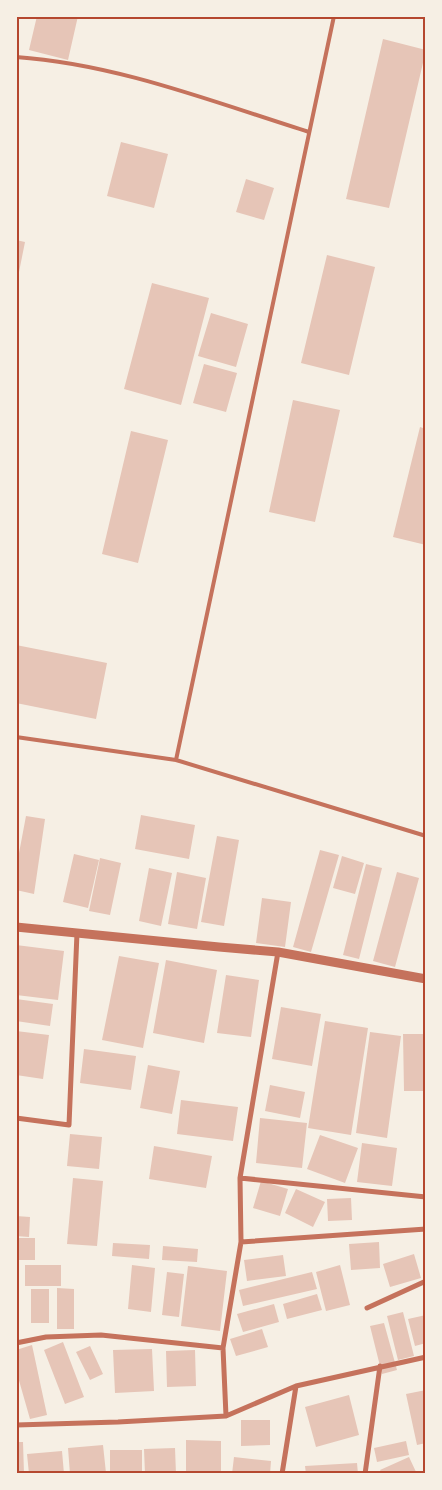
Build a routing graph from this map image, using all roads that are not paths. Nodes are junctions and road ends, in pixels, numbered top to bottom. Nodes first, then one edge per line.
1 (334, 16) edge
2 (16, 57) edge
3 (309, 132) junction
4 (16, 737) edge
5 (176, 760) junction
6 (426, 836) edge
7 (16, 927) edge
8 (77, 934) junction
9 (278, 952) junction
10 (426, 979) edge
11 (16, 1118) edge
12 (240, 1178) junction
13 (426, 1196) edge
14 (426, 1229) edge
15 (241, 1242) junction
16 (426, 1281) edge
17 (367, 1308) dead end
18 (16, 1343) edge
19 (223, 1348) junction
20 (426, 1357) edge
21 (380, 1366) junction
22 (296, 1386) junction
23 (226, 1416) junction
24 (16, 1425) edge
25 (282, 1474) edge
26 (365, 1474) edge

1 - 3 lane
2 - 3 lane
3 - 5 lane
4 - 5 lane
5 - 6 lane
7 - 8 street
8 - 9 street
8 - 11 street
9 - 10 street
9 - 12 street
12 - 13 street
12 - 15 street
14 - 15 street
15 - 19 street
16 - 17 street
18 - 19 street
19 - 23 street
20 - 21 street
21 - 22 street
21 - 26 street
22 - 23 street
22 - 25 street
23 - 24 street

